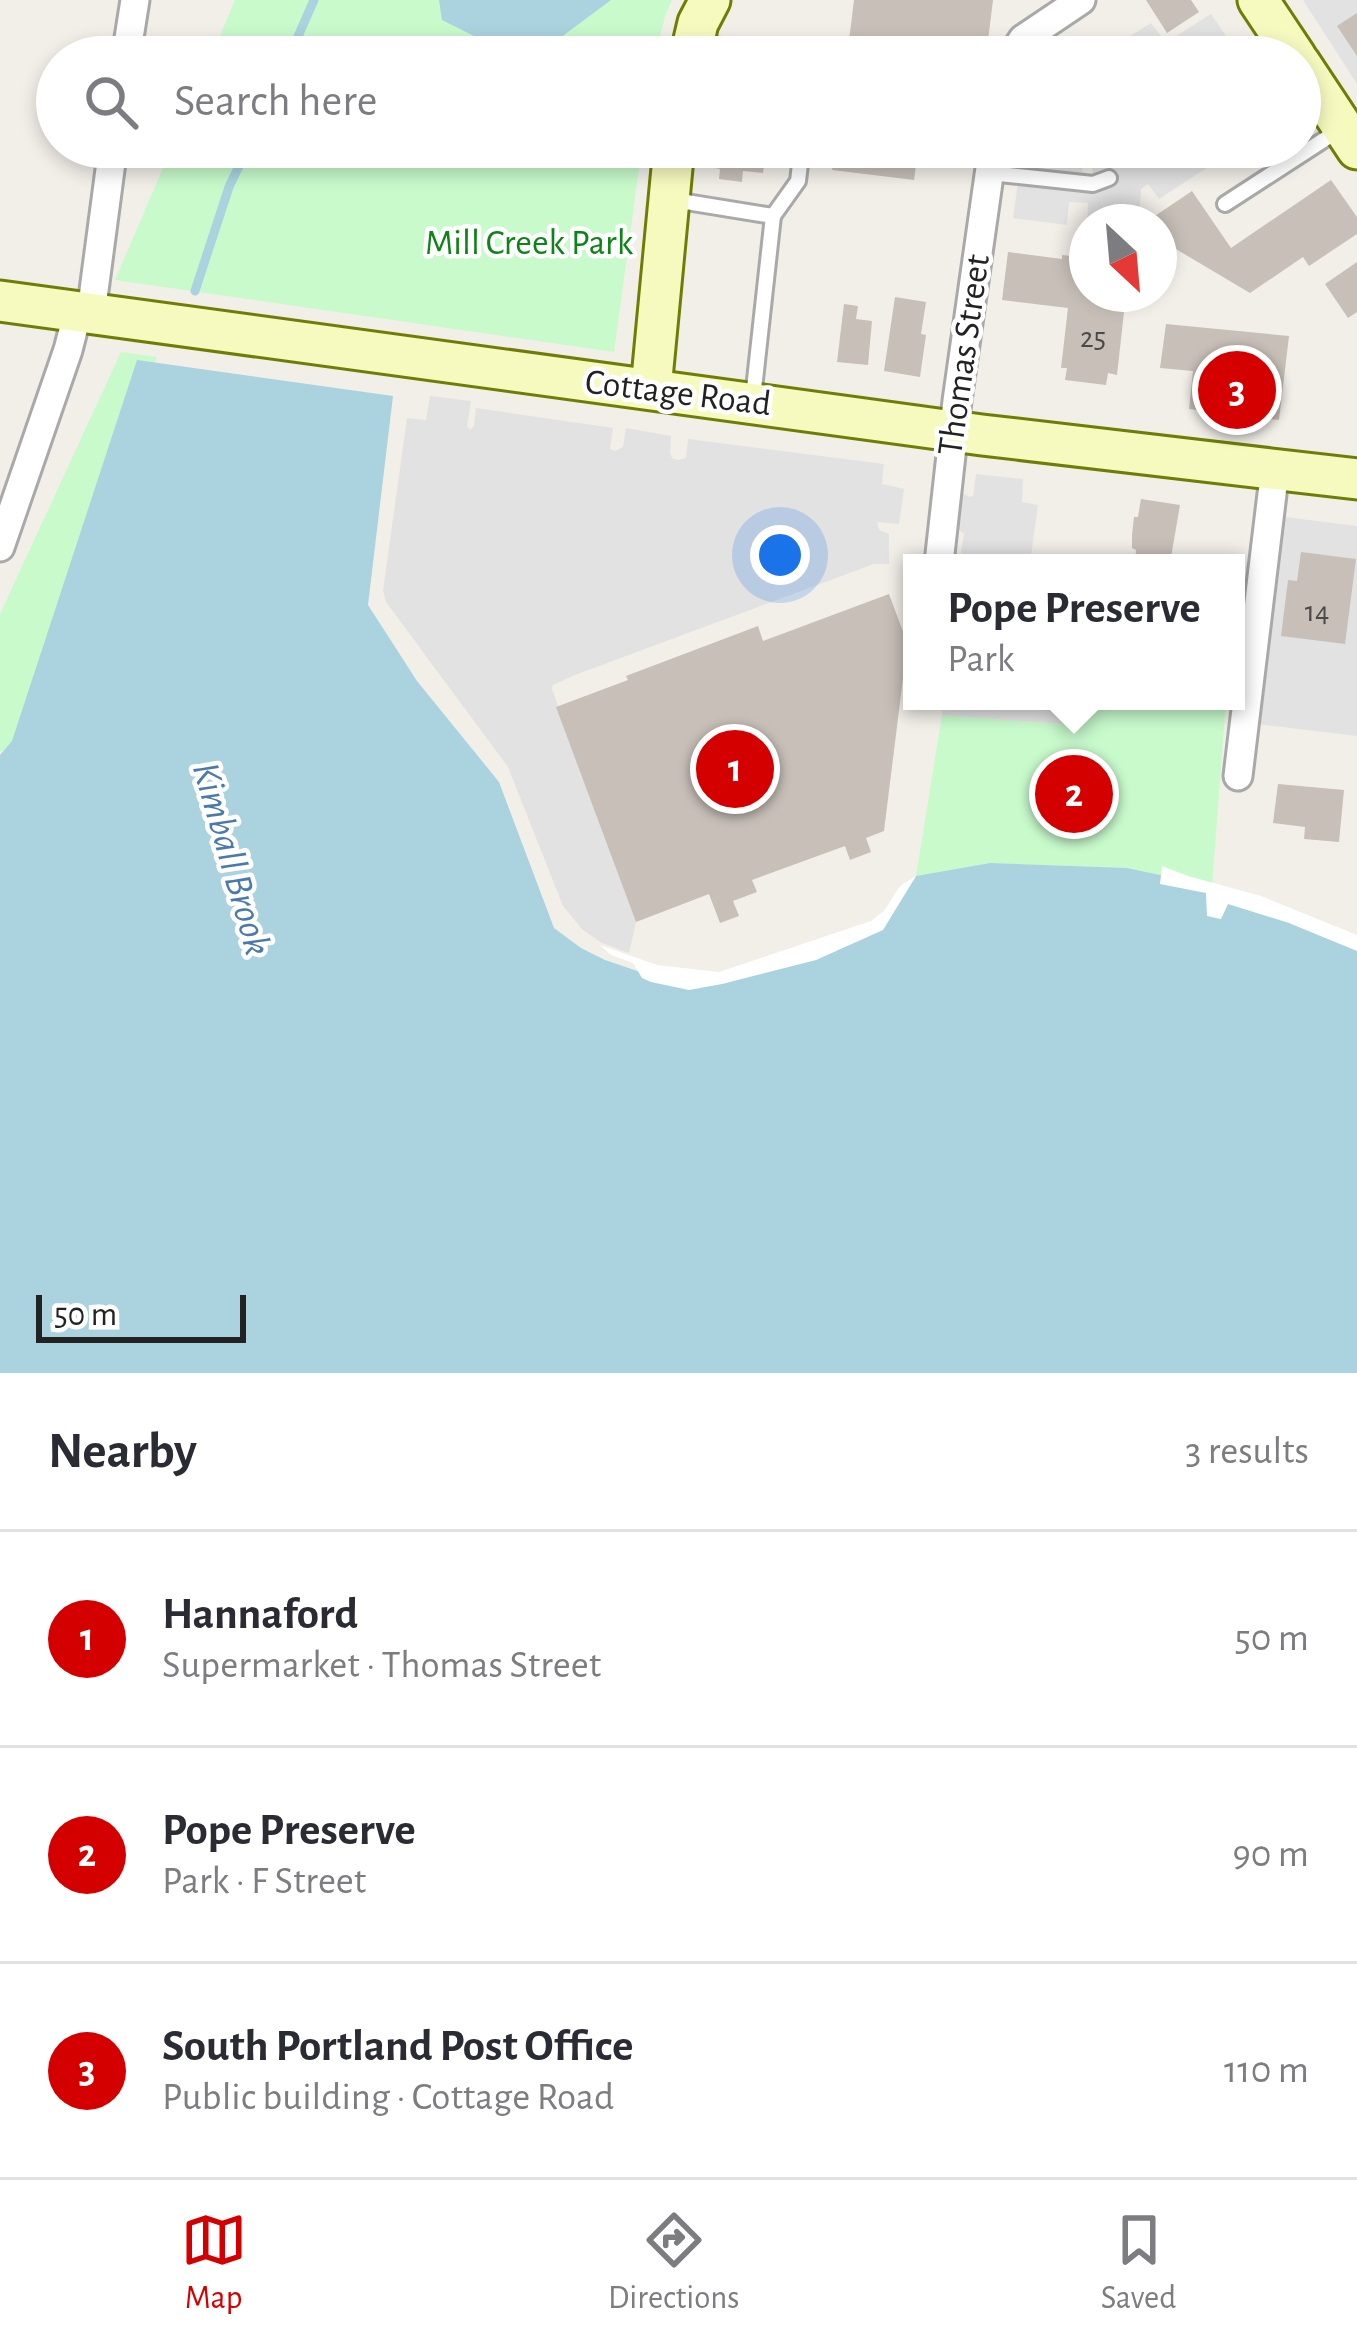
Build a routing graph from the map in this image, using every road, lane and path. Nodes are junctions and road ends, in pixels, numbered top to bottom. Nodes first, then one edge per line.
1 (135, 0) edge
2 (710, 0) edge
3 (1081, 0) edge
4 (1258, 0) edge
5 (129, 36) edge
6 (695, 36) edge
7 (1029, 36) edge
8 (1282, 36) edge
9 (1321, 94) edge
10 (1350, 138) edge
11 (1321, 153) edge
12 (109, 168) edge
13 (672, 168) edge
14 (800, 168) edge
15 (990, 168) edge
16 (1025, 168) edge
17 (1293, 168) edge
18 (1109, 178) dead end
19 (668, 199) junction
20 (1225, 204) dead end
21 (773, 216) junction
22 (0, 301) edge
23 (85, 312) junction
24 (651, 389) junction
25 (753, 403) junction
26 (953, 430) junction
27 (1275, 469) junction
28 (1357, 478) edge
29 (0, 547) edge
30 (940, 554) edge
31 (1238, 776) dead end

1 - 5 street
2 - 6 street
3 - 7 street
4 - 8 street
9 - 10 street
10 - 11 lane
12 - 23 street
13 - 19 street
14 - 21 lane
15 - 26 street, Thomas Street
16 - 18 lane
17 - 20 lane
19 - 21 lane
19 - 24 street
21 - 25 lane
22 - 23 street, Cottage Road
23 - 24 street, Cottage Road
23 - 29 street
24 - 25 street, Cottage Road
25 - 26 street, Cottage Road
26 - 27 street, Cottage Road
26 - 30 street, Thomas Street
27 - 28 street, Cottage Road
27 - 31 street

